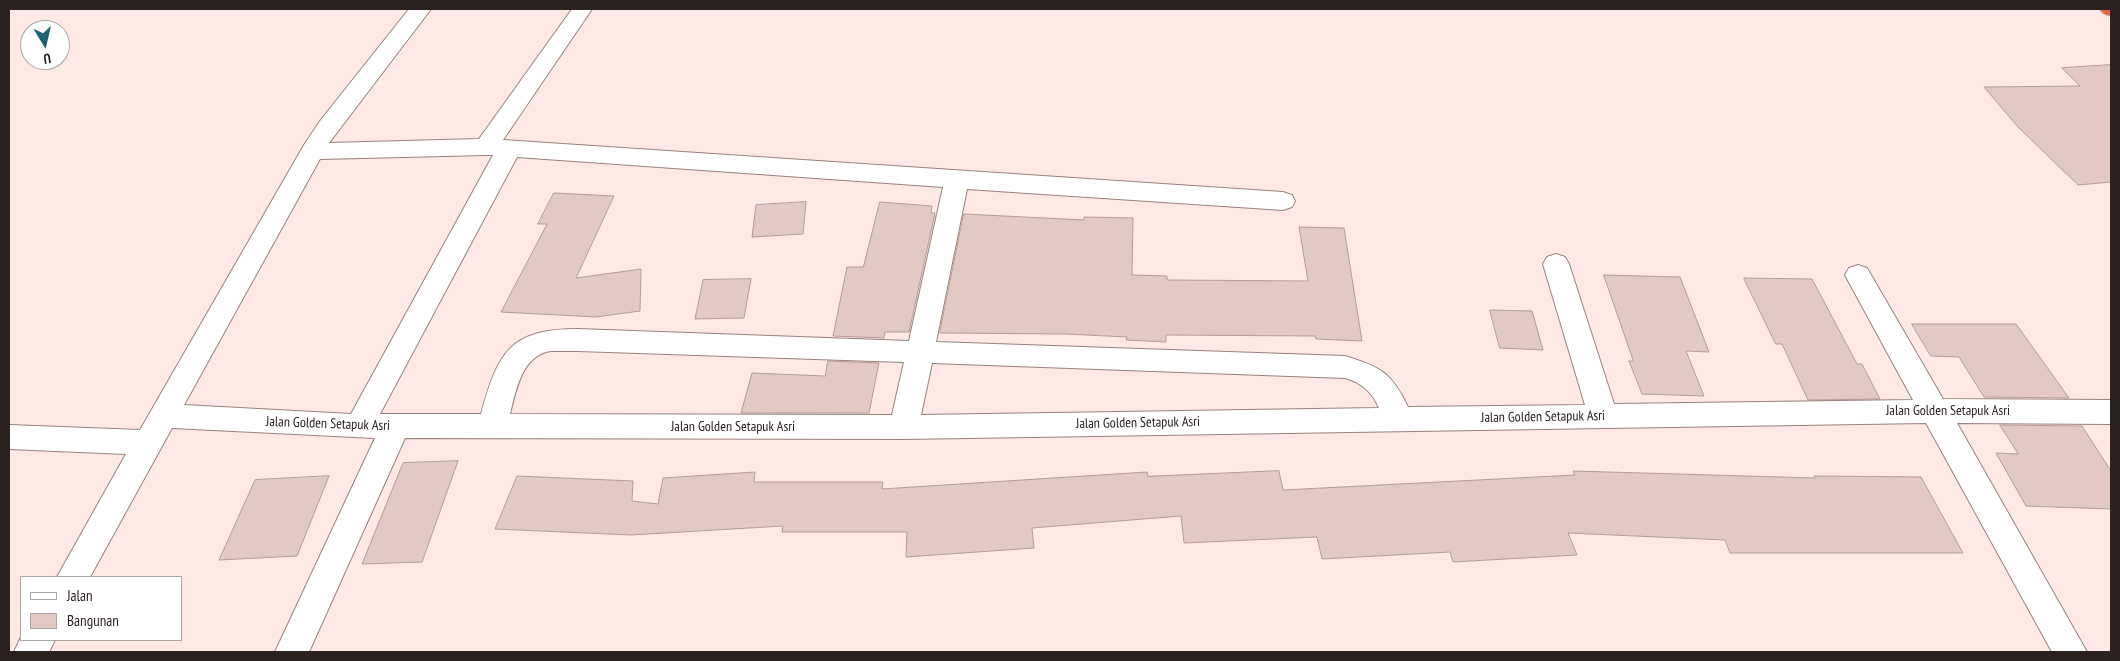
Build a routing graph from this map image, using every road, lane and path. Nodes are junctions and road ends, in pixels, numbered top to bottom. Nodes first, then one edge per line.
1 (420, 9) edge
2 (582, 9) edge
3 (498, 148) junction
4 (312, 152) junction
5 (957, 180) junction
6 (1283, 201) dead end
7 (1556, 264) dead end
8 (1858, 275) dead end
9 (920, 351) junction
10 (1933, 411) junction
11 (2111, 412) edge
12 (164, 416) junction
13 (1603, 416) junction
14 (1399, 419) junction
15 (359, 426) junction
16 (904, 426) junction
17 (395, 427) junction
18 (492, 427) junction
19 (9, 437) edge
20 (150, 443) junction
21 (74, 576) edge
22 (37, 641) edge
23 (31, 652) edge
24 (292, 652) edge
25 (2070, 652) edge

1 - 4 street
2 - 3 street
3 - 4 street
3 - 5 street
3 - 15 street
4 - 12 street
5 - 6 street
5 - 9 street
7 - 13 street
8 - 10 street
9 - 14 street
9 - 16 street
9 - 18 street
10 - 11 street, Jalan Golden Setapuk Asri
10 - 13 street, Jalan Golden Setapuk Asri
10 - 25 street
12 - 15 street, Jalan Golden Setapuk Asri
12 - 20 street
13 - 14 street, Jalan Golden Setapuk Asri
14 - 16 street, Jalan Golden Setapuk Asri
15 - 17 street, Jalan Golden Setapuk Asri
16 - 18 street, Jalan Golden Setapuk Asri
17 - 18 street, Jalan Golden Setapuk Asri
17 - 24 street
19 - 20 street
20 - 21 street
22 - 23 street

